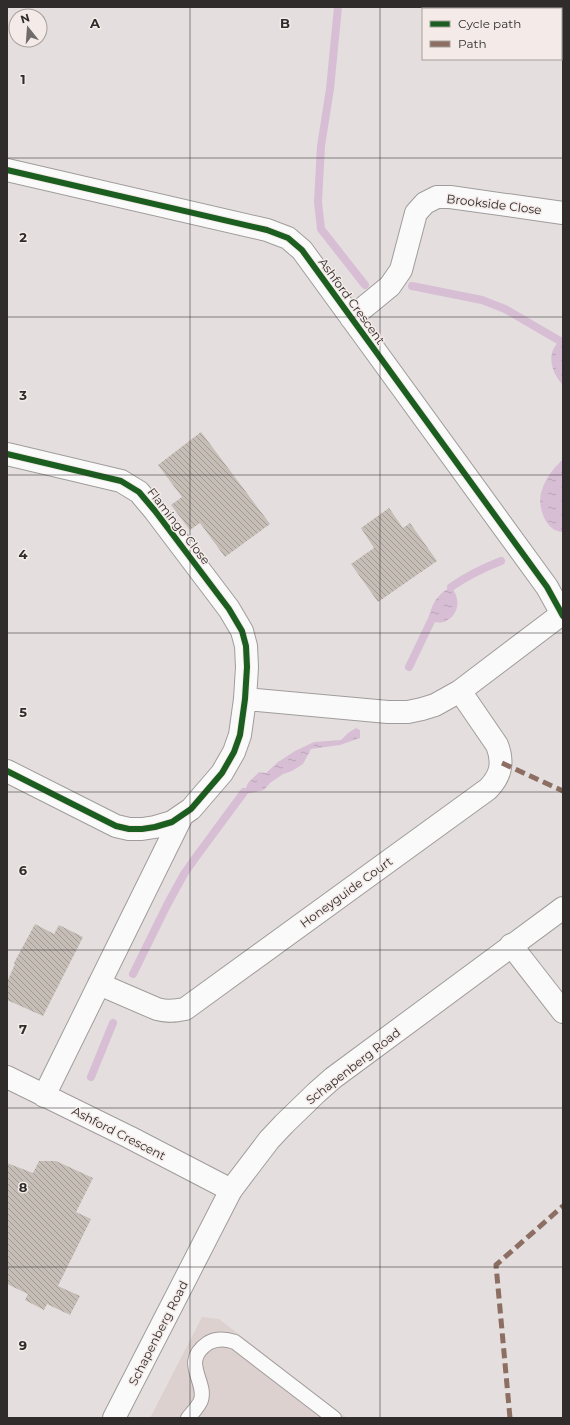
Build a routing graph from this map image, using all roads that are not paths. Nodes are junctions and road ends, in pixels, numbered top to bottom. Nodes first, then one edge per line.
1 (7, 170) edge
2 (563, 213) edge
3 (351, 318) junction
4 (7, 454) edge
5 (563, 614) edge
6 (460, 691) junction
7 (245, 699) junction
8 (7, 771) edge
9 (182, 816) junction
10 (563, 908) edge
11 (511, 945) junction
12 (99, 984) junction
13 (563, 1012) edge
14 (7, 1078) edge
15 (44, 1096) junction
16 (231, 1190) junction
17 (114, 1418) edge
18 (188, 1418) edge
19 (334, 1418) edge

1 - 3 street, Ashford Crescent
2 - 3 street, Brookside Close
3 - 5 street, Ashford Crescent
4 - 7 street, Flamingo Close
5 - 6 street
6 - 7 street
6 - 12 street, Honeyguide Court
7 - 9 street, Flamingo Close
8 - 9 street
9 - 12 street
10 - 11 street, Schapenberg Road
11 - 13 street
11 - 16 street, Schapenberg Road
12 - 15 street
14 - 15 street, Ashford Crescent
15 - 16 street, Ashford Crescent
16 - 17 street, Schapenberg Road
18 - 19 lane

